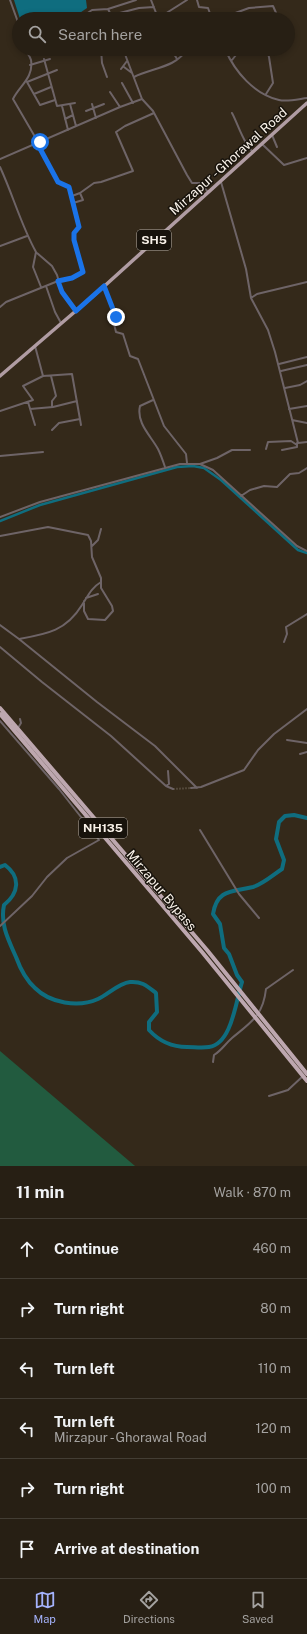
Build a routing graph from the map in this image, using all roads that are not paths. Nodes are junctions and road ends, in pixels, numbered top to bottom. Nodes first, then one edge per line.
1 (10, 0) edge
2 (136, 0) edge
3 (152, 0) edge
4 (188, 0) edge
5 (197, 0) edge
6 (154, 8) junction
7 (108, 9) junction
8 (14, 12) edge
9 (89, 12) edge
10 (110, 12) edge
11 (124, 12) edge
12 (156, 12) edge
13 (168, 12) edge
14 (209, 12) edge
15 (241, 12) edge
16 (276, 12) edge
17 (28, 56) edge
18 (102, 56) edge
19 (125, 56) edge
20 (175, 56) edge
21 (180, 56) edge
22 (229, 56) edge
23 (236, 56) edge
24 (268, 56) edge
25 (50, 59) dead end
26 (177, 59) junction
27 (44, 60) junction
28 (232, 60) junction
29 (127, 61) junction
30 (30, 66) junction
31 (124, 67) junction
32 (57, 70) dead end
33 (121, 70) dead end
34 (132, 73) junction
35 (48, 74) junction
36 (106, 77) dead end
37 (134, 77) junction
38 (27, 82) junction
39 (122, 83) dead end
40 (51, 87) junction
41 (110, 92) dead end
42 (34, 94) junction
43 (266, 94) junction
44 (307, 98) edge
45 (142, 99) junction
46 (55, 100) junction
47 (75, 103) dead end
48 (134, 103) junction
49 (307, 103) edge
50 (70, 104) junction
51 (92, 104) dead end
52 (104, 104) dead end
53 (62, 106) junction
54 (120, 107) junction
55 (94, 108) junction
56 (86, 111) dead end
57 (154, 113) junction
58 (232, 113) dead end
59 (73, 115) junction
60 (65, 119) junction
61 (96, 119) junction
62 (76, 126) junction
63 (68, 130) junction
64 (272, 135) junction
65 (38, 142) junction
66 (262, 144) junction
67 (277, 148) dead end
68 (253, 152) junction
69 (307, 158) edge
70 (0, 159) edge
71 (0, 167) edge
72 (220, 181) junction
73 (208, 192) junction
74 (80, 193) junction
75 (71, 196) junction
76 (73, 203) junction
77 (27, 236) junction
78 (0, 246) edge
79 (36, 252) junction
80 (58, 281) junction
81 (307, 282) edge
82 (46, 286) junction
83 (104, 286) junction
84 (41, 288) junction
85 (251, 298) junction
86 (0, 307) edge
87 (76, 311) junction
88 (61, 323) junction
89 (35, 346) junction
90 (307, 357) edge
91 (279, 364) junction
92 (307, 365) edge
93 (281, 371) junction
94 (0, 376) edge
95 (43, 376) junction
96 (51, 376) junction
97 (307, 380) edge
98 (285, 388) junction
99 (153, 400) junction
100 (77, 401) junction
101 (28, 402) junction
102 (307, 406) edge
103 (52, 407) junction
104 (30, 409) junction
105 (290, 409) junction
106 (0, 411) edge
107 (80, 419) junction
108 (292, 420) junction
109 (307, 423) edge
110 (35, 425) dead end
111 (81, 425) dead end
112 (52, 430) dead end
113 (307, 442) edge
114 (297, 444) junction
115 (266, 448) dead end
116 (250, 450) dead end
117 (282, 450) dead end
118 (43, 452) dead end
119 (0, 456) edge
120 (187, 463) junction
121 (198, 464) junction
122 (165, 467) junction
123 (307, 468) edge
124 (241, 496) junction
125 (0, 517) edge
126 (101, 529) dead end
127 (0, 536) edge
128 (92, 546) junction
129 (307, 551) edge
130 (101, 582) junction
131 (98, 594) dead end
132 (85, 599) junction
133 (307, 614) edge
134 (0, 625) edge
135 (19, 639) junction
136 (284, 642) dead end
137 (0, 647) edge
138 (0, 708) edge
139 (307, 709) edge
140 (0, 714) edge
141 (20, 719) dead end
142 (0, 721) edge
143 (16, 730) junction
144 (287, 740) dead end
145 (307, 743) edge
146 (307, 752) edge
147 (300, 754) dead end
148 (168, 771) dead end
149 (166, 786) junction
150 (191, 788) tunnel mouth
151 (197, 788) junction
152 (173, 789) tunnel mouth
153 (200, 830) dead end
154 (120, 836) dead end
155 (112, 839) junction
156 (107, 840) junction
157 (98, 841) junction
158 (258, 918) dead end
159 (0, 926) edge
160 (293, 970) dead end
161 (259, 1014) junction
162 (255, 1018) junction
163 (213, 1062) dead end
164 (306, 1074) edge
165 (307, 1081) edge
166 (269, 1096) dead end

1 - 8 street
2 - 7 street
3 - 6 street
4 - 13 street
5 - 14 street
6 - 11 street
6 - 12 street
7 - 9 street
7 - 10 street
15 - 16 street
17 - 30 street
18 - 36 street
19 - 29 street
20 - 26 street
21 - 26 street
22 - 28 street
23 - 28 street
24 - 43 street
25 - 27 street
26 - 37 street
27 - 30 street
27 - 35 street
28 - 43 street
29 - 31 street
29 - 34 street
30 - 38 street
31 - 33 street
31 - 34 street
32 - 35 street
34 - 37 street
35 - 38 street
35 - 40 street
37 - 45 street
38 - 42 street
38 - 65 street
39 - 48 street
40 - 42 street
40 - 46 street
41 - 54 street
42 - 46 street
43 - 44 street
45 - 48 street
45 - 57 street
46 - 53 street
47 - 50 street
48 - 54 street
49 - 64 main road, Mirzapur - Ghorawal Road / SH5
50 - 53 street
50 - 59 street
51 - 55 street
52 - 55 street
53 - 60 street
54 - 61 street
55 - 56 street
55 - 61 street
57 - 73 street
57 - 74 street
58 - 68 street
59 - 60 street
59 - 62 street
60 - 63 street
61 - 62 street
62 - 63 street
63 - 65 street
64 - 66 main road, Mirzapur - Ghorawal Road / SH5
64 - 67 street
65 - 70 street
65 - 75 street
66 - 68 main road, Mirzapur - Ghorawal Road / SH5
66 - 69 street
68 - 72 main road, Mirzapur - Ghorawal Road / SH5
71 - 77 street
72 - 73 main road, Mirzapur - Ghorawal Road / SH5
72 - 85 street
73 - 83 main road, Mirzapur - Ghorawal Road / SH5
74 - 75 street
74 - 76 street
75 - 76 street
76 - 80 street
77 - 78 street
77 - 79 street
79 - 80 street
79 - 84 street
80 - 82 street
80 - 87 street
81 - 85 street
82 - 84 street
82 - 88 street
83 - 87 main road, Mirzapur - Ghorawal Road / SH5
83 - 99 street
84 - 86 street
85 - 91 street
87 - 88 main road, Mirzapur - Ghorawal Road / SH5
88 - 89 main road, Mirzapur - Ghorawal Road / SH5
89 - 94 main road, Mirzapur - Ghorawal Road / SH5
89 - 95 street
90 - 91 street
91 - 93 street
92 - 93 street
93 - 98 street
95 - 96 street
95 - 101 street
96 - 100 street
96 - 103 street
97 - 98 street
98 - 105 street
99 - 120 street
99 - 122 street
100 - 103 street
100 - 107 street
101 - 104 street
101 - 106 street
102 - 105 street
103 - 104 street
104 - 110 street
105 - 108 street
107 - 111 street
107 - 112 street
108 - 109 street
108 - 114 street
113 - 114 street
114 - 115 street
114 - 117 street
116 - 121 street
118 - 119 street
120 - 121 street
120 - 122 street
121 - 124 street
122 - 125 street
123 - 124 street
124 - 129 street
126 - 128 street
127 - 128 street
128 - 130 street
130 - 132 street
130 - 132 street
131 - 132 street
132 - 135 street
133 - 136 street
134 - 135 street
135 - 151 street
137 - 149 street
138 - 143 highway, Mirzapur Bypass / NH135
139 - 151 street
140 - 143 highway, Mirzapur Bypass / NH135
141 - 143 street
142 - 157 street
143 - 155 highway, Mirzapur Bypass / NH135
143 - 156 highway, Mirzapur Bypass / NH135
144 - 145 street
146 - 147 street
148 - 149 street
149 - 152 street
150 - 151 street
153 - 158 street
154 - 155 street
155 - 156 street
155 - 161 highway, Mirzapur Bypass / NH135
156 - 157 street
156 - 162 highway, Mirzapur Bypass / NH135
157 - 159 street
160 - 161 street
161 - 162 street
161 - 164 highway, Mirzapur Bypass / NH135
162 - 163 street
162 - 164 highway, Mirzapur Bypass / NH135
164 - 165 highway, Mirzapur Bypass / NH135
164 - 166 street

